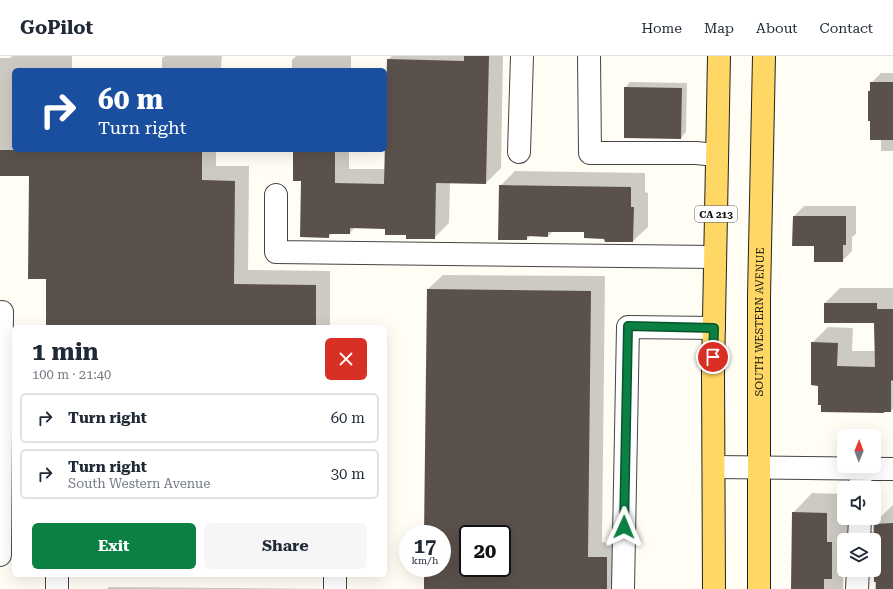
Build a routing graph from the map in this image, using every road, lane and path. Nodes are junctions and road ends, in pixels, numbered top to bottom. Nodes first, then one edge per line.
1 (522, 56) edge
2 (589, 56) edge
3 (719, 56) edge
4 (764, 56) edge
5 (519, 152) dead end
6 (717, 155) junction
7 (276, 196) dead end
8 (715, 257) junction
9 (2, 312) dead end
10 (714, 328) junction
11 (714, 467) junction
12 (759, 468) junction
13 (893, 469) edge
14 (860, 478) edge
15 (0, 555) edge
16 (57, 577) edge
17 (335, 577) edge
18 (858, 577) edge
19 (57, 589) edge
20 (335, 589) edge
21 (623, 589) edge
22 (714, 589) edge
23 (759, 589) edge
24 (858, 589) edge

1 - 5 street
2 - 6 street
3 - 6 main road, CA 213
4 - 12 main road, SOUTH WESTERN AVENUE
6 - 8 main road, CA 213
7 - 8 street
8 - 10 main road, CA 213
9 - 15 street
10 - 11 main road, CA 213
10 - 21 street
11 - 12 street
11 - 22 main road, CA 213
12 - 14 street
12 - 23 main road, SOUTH WESTERN AVENUE
13 - 14 street
16 - 19 street
17 - 20 street
18 - 24 street

